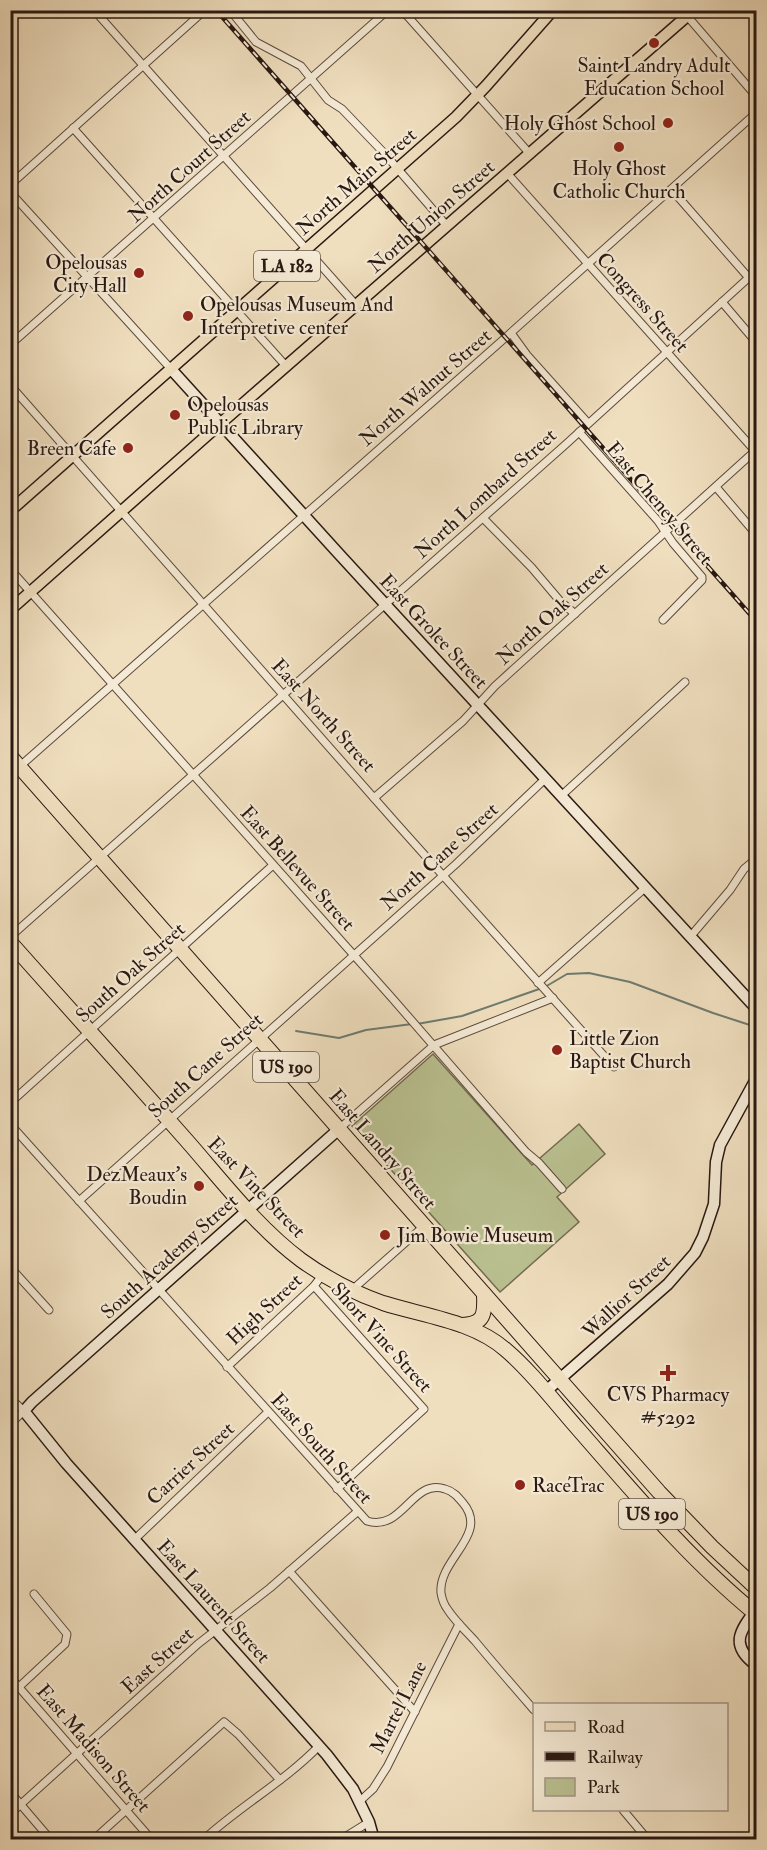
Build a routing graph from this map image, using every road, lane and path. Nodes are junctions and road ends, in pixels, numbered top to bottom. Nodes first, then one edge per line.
1 (94, 10) edge
2 (206, 10) edge
3 (230, 10) edge
4 (388, 10) edge
5 (402, 10) edge
6 (553, 10) edge
7 (691, 14) edge
8 (143, 66) junction
9 (311, 79) junction
10 (478, 95) junction
11 (756, 96) edge
12 (756, 113) edge
13 (74, 129) junction
14 (530, 154) junction
15 (224, 158) junction
16 (398, 168) junction
17 (507, 173) junction
18 (10, 185) edge
19 (672, 189) junction
20 (10, 192) edge
21 (155, 218) junction
22 (447, 226) junction
23 (305, 249) junction
24 (587, 265) junction
25 (756, 271) edge
26 (87, 277) junction
27 (749, 278) junction
28 (722, 302) junction
29 (356, 305) junction
30 (237, 311) junction
31 (511, 333) junction
32 (756, 342) edge
33 (10, 345) edge
34 (666, 352) junction
35 (286, 366) junction
36 (171, 369) junction
37 (10, 384) edge
38 (221, 423) junction
39 (584, 427) junction
40 (756, 451) edge
41 (73, 456) junction
42 (716, 488) junction
43 (10, 511) edge
44 (122, 511) junction
45 (305, 516) junction
46 (483, 518) junction
47 (665, 532) junction
48 (756, 534) edge
49 (10, 568) edge
50 (31, 592) junction
51 (203, 604) junction
52 (385, 604) junction
53 (10, 610) edge
54 (575, 614) junction
55 (663, 620) dead end
56 (685, 682) dead end
57 (113, 684) junction
58 (284, 695) junction
59 (478, 705) junction
60 (14, 766) edge
61 (193, 775) junction
62 (545, 779) junction
63 (561, 796) junction
64 (374, 798) junction
65 (100, 858) junction
66 (756, 859) edge
67 (273, 865) junction
68 (443, 875) junction
69 (645, 888) junction
70 (10, 937) edge
71 (690, 937) junction
72 (10, 942) edge
73 (180, 948) junction
74 (355, 956) junction
75 (541, 986) junction
76 (553, 998) junction
77 (756, 1008) edge
78 (89, 1031) junction
79 (260, 1039) junction
80 (434, 1045) junction
81 (614, 1067) dead end
82 (756, 1079) edge
83 (10, 1103) edge
84 (168, 1120) junction
85 (10, 1124) edge
86 (339, 1129) junction
87 (562, 1189) dead end
88 (79, 1202) junction
89 (248, 1210) junction
90 (424, 1226) junction
91 (10, 1267) edge
92 (323, 1274) junction
93 (314, 1286) junction
94 (158, 1289) junction
95 (352, 1290) junction
96 (484, 1294) junction
97 (49, 1310) dead end
98 (462, 1325) junction
99 (227, 1367) junction
100 (561, 1379) junction
101 (545, 1392) junction
102 (10, 1398) edge
103 (24, 1411) junction
104 (268, 1412) junction
105 (10, 1424) edge
106 (337, 1489) junction
107 (357, 1512) junction
108 (135, 1539) junction
109 (290, 1570) junction
110 (756, 1588) edge
111 (34, 1594) dead end
112 (756, 1612) edge
113 (459, 1624) junction
114 (216, 1630) junction
115 (756, 1665) edge
116 (10, 1677) edge
117 (19, 1687) junction
118 (533, 1709) edge
119 (414, 1712) junction
120 (319, 1746) junction
121 (77, 1754) junction
122 (280, 1780) junction
123 (10, 1792) edge
124 (360, 1801) junction
125 (21, 1805) junction
126 (126, 1810) junction
127 (625, 1811) edge
128 (10, 1814) edge
129 (369, 1822) junction
130 (206, 1838) edge
131 (51, 1839) edge
132 (93, 1839) edge
133 (152, 1839) edge
134 (340, 1839) edge
135 (374, 1839) edge
136 (644, 1839) edge

1 - 8 street
2 - 8 street
3 - 9 street
4 - 9 street, North Court Street
5 - 10 street
6 - 10 main road, North Main Street / LA 182
7 - 11 street
7 - 14 main road, North Union Street
8 - 13 street
8 - 15 street
9 - 15 street, North Court Street
9 - 16 street
10 - 14 street
10 - 16 main road, North Main Street / LA 182
12 - 19 street, North Walnut Street
13 - 18 street
13 - 21 street
14 - 17 main road, North Union Street
15 - 21 street, North Court Street
15 - 23 street
16 - 22 street
16 - 23 main road, North Main Street / LA 182
17 - 22 main road, North Union Street
17 - 24 street, Congress Street
19 - 24 street, North Walnut Street
19 - 27 street
20 - 26 street, East Grolee Street
21 - 26 street, North Court Street
21 - 30 street
22 - 29 main road, North Union Street
23 - 29 street
23 - 30 main road, North Main Street / LA 182
24 - 31 street, North Walnut Street
24 - 34 street, Congress Street
25 - 27 street, North Lombard Street
26 - 33 street, North Court Street
26 - 36 street, East Grolee Street
27 - 28 street, North Lombard Street
28 - 32 street
28 - 34 street, North Lombard Street
29 - 35 main road, North Union Street
30 - 35 street
30 - 36 main road, North Main Street / LA 182
31 - 39 street, East Cheney Street
31 - 45 street, North Walnut Street
34 - 39 street, North Lombard Street
34 - 40 street, Congress Street
35 - 38 main road, North Union Street
36 - 38 street, East Grolee Street
36 - 41 main road, North Main Street / LA 182
37 - 41 street, East North Street
38 - 44 main road, North Union Street
38 - 45 street, East Grolee Street
39 - 46 street, North Lombard Street
39 - 47 street, East Cheney Street
40 - 42 street, North Oak Street
41 - 43 main road, North Main Street / LA 182
41 - 44 street, East North Street
42 - 47 street, North Oak Street
42 - 48 street
44 - 50 main road, North Union Street
44 - 51 street, East North Street
45 - 51 street, North Walnut Street
45 - 52 street, East Grolee Street
46 - 52 street, North Lombard Street
46 - 54 street
47 - 54 street, North Oak Street
47 - 55 street, East Cheney Street
49 - 50 street, East Bellevue Street
50 - 53 main road, North Union Street
50 - 57 street, East Bellevue Street
51 - 57 street, North Walnut Street
51 - 58 street, East North Street
52 - 58 street, North Lombard Street
52 - 59 street, East Grolee Street
54 - 59 street, North Oak Street
56 - 63 street
57 - 60 street, North Walnut Street
57 - 61 street, East Bellevue Street
58 - 61 street, North Lombard Street
58 - 64 street, East North Street
59 - 62 street, East Grolee Street
59 - 64 street, North Oak Street
60 - 65 highway, East Landry Street / US 190
61 - 65 street, North Lombard Street
61 - 67 street, East Bellevue Street
62 - 63 street, East Grolee Street
62 - 68 street, North Cane Street
63 - 69 street, East Grolee Street
64 - 68 street, East North Street
65 - 70 street, North Lombard Street
65 - 73 highway, East Landry Street / US 190
66 - 71 street
67 - 73 street, South Oak Street
67 - 74 street, East Bellevue Street
68 - 74 street, North Cane Street
68 - 75 street, East North Street
69 - 71 street, East Grolee Street
69 - 75 street
71 - 77 street, East Grolee Street
72 - 78 highway, East Vine Street / US 190
73 - 78 street, South Oak Street
73 - 79 highway, East Landry Street / US 190
74 - 79 street, South Cane Street
74 - 80 street, East Bellevue Street
75 - 76 street, East North Street
76 - 80 street, South Academy Street
76 - 81 street, East North Street
78 - 83 street, South Oak Street
78 - 84 highway, East Vine Street / US 190
79 - 84 street, South Cane Street
79 - 86 highway, East Landry Street / US 190
80 - 86 street, South Academy Street
80 - 87 street, East Bellevue Street
82 - 100 street, Wallior Street
84 - 88 street, South Cane Street
84 - 89 highway, East Vine Street / US 190
85 - 88 street, East South Street
86 - 89 street, South Academy Street
86 - 90 highway, East Landry Street / US 190
88 - 94 street, East South Street
89 - 92 highway, East Vine Street / US 190
89 - 94 street, South Academy Street
90 - 95 street
90 - 96 highway, East Landry Street / US 190
91 - 97 street
92 - 93 street, High Street
92 - 95 highway, East Vine Street / US 190
93 - 99 street, High Street
93 - 106 street, Short Vine Street
94 - 99 street, East South Street
94 - 103 street, South Academy Street
95 - 98 highway, East Vine Street / US 190
96 - 98 highway
96 - 100 highway, East Landry Street / US 190
98 - 101 highway, East Vine Street / US 190
99 - 104 street, East South Street
100 - 101 street, Wallior Street
100 - 110 highway, East Landry Street / US 190
101 - 112 highway, East Vine Street / US 190
102 - 103 street, East Laurent Street
103 - 105 street, South Academy Street
103 - 108 street, East Laurent Street
104 - 106 street, East South Street
104 - 108 street, Carrier Street
106 - 107 street, East South Street
107 - 109 street, East Street
107 - 113 street, East South Street
108 - 114 street, East Laurent Street
109 - 114 street, East Street
109 - 119 street
111 - 117 street
112 - 115 street
113 - 118 street, East South Street
113 - 119 street, Martel Lane
114 - 120 street, East Laurent Street
114 - 121 street, East Street
116 - 117 street, East Madison Street
117 - 121 street, East Madison Street
119 - 124 street, Martel Lane
120 - 122 street
120 - 124 street, East Laurent Street
121 - 125 street, East Street
121 - 126 street, East Madison Street
122 - 126 street
122 - 130 street
123 - 125 street
124 - 129 street, East Laurent Street
125 - 128 street, East Street
125 - 131 street
126 - 132 street
126 - 133 street, East Madison Street
127 - 136 street
129 - 134 street
129 - 135 street, East Laurent Street

